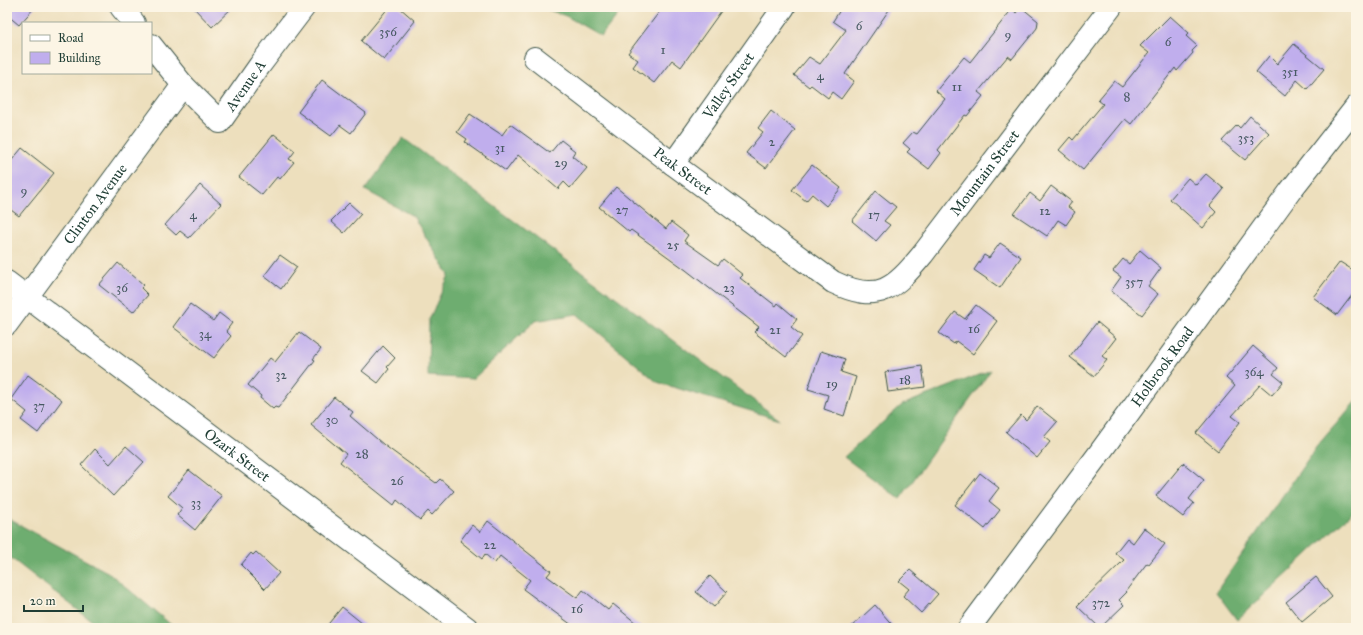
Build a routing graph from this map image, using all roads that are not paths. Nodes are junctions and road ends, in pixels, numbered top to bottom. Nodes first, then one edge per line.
1 (121, 7) edge
2 (304, 7) edge
3 (784, 7) edge
4 (1111, 7) edge
5 (133, 22) edge
6 (152, 46) edge
7 (535, 58) dead end
8 (183, 85) junction
9 (1356, 106) edge
10 (673, 164) junction
11 (7, 282) edge
12 (833, 282) joint
13 (27, 297) junction
14 (7, 324) edge
15 (467, 628) edge
16 (969, 628) edge

1 - 5 street
2 - 8 street, Avenue A
3 - 10 street, Valley Street
4 - 12 street, Mountain Street
6 - 8 street
7 - 10 street, Peak Street
8 - 13 street, Clinton Avenue
9 - 16 street, Holbrook Road
10 - 12 street, Peak Street
11 - 13 street, Ozark Street
13 - 14 street, Clinton Avenue
13 - 15 street, Ozark Street

